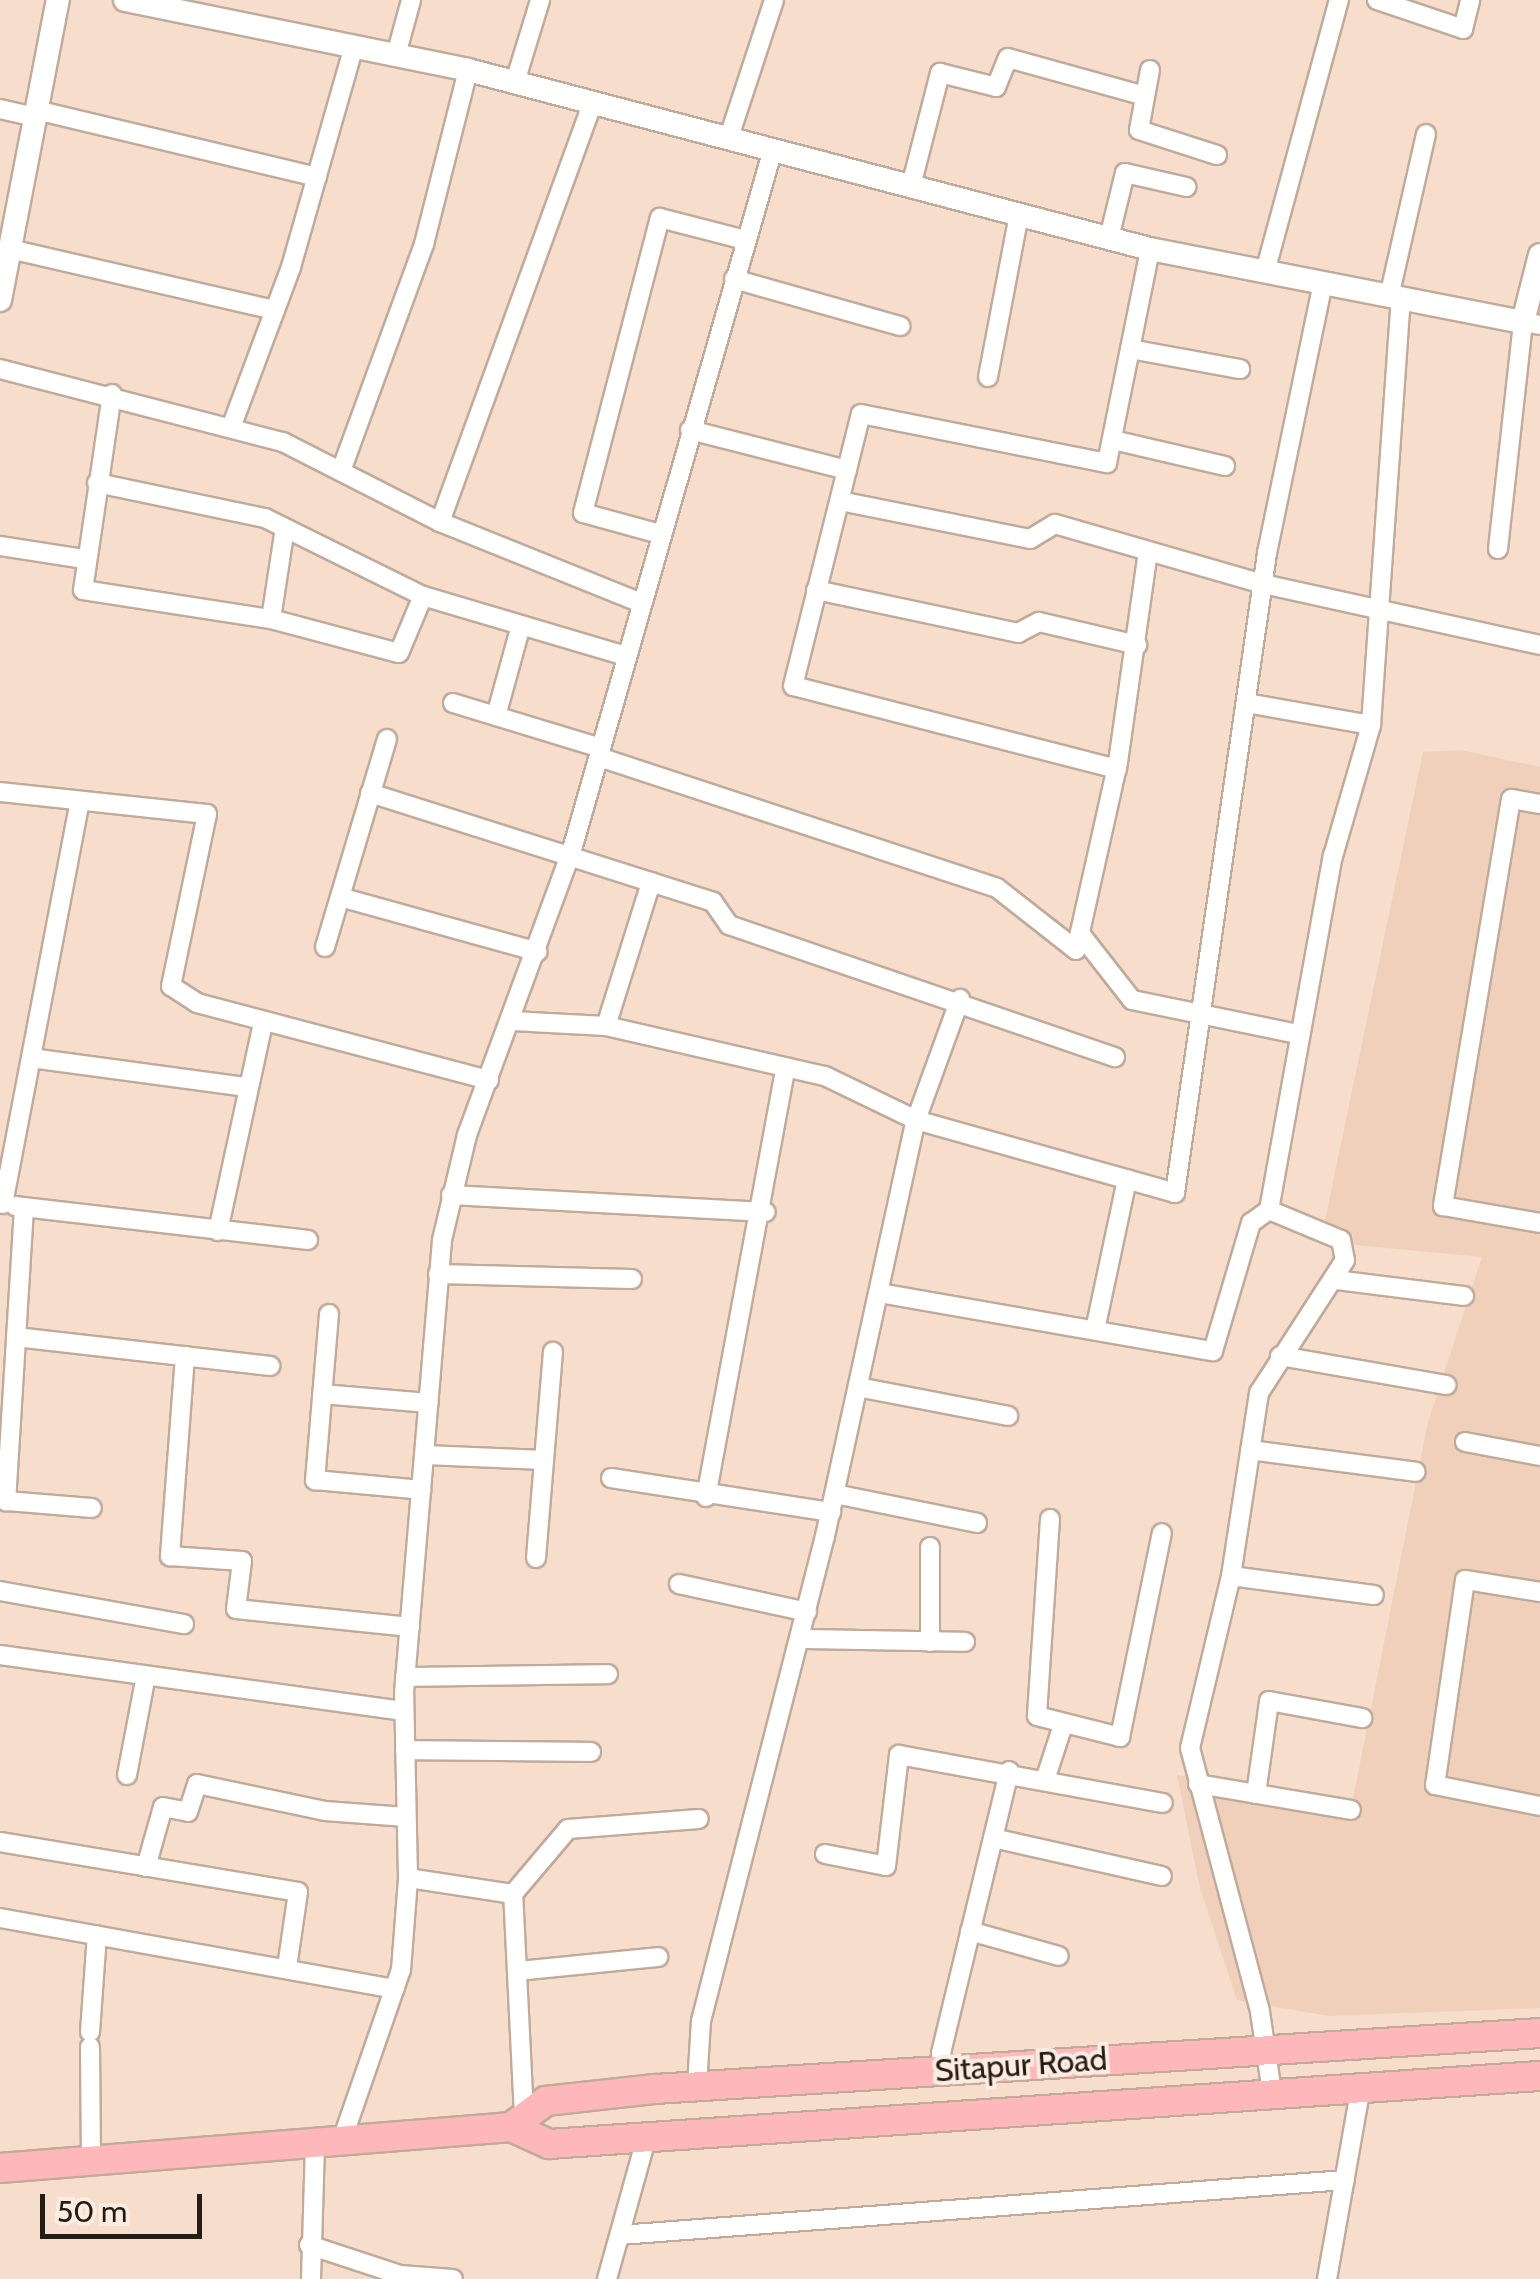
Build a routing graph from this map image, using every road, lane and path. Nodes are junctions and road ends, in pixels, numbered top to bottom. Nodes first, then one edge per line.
1 (58, 0) edge
2 (411, 0) edge
3 (540, 0) edge
4 (774, 0) edge
5 (1339, 0) edge
6 (1377, 0) edge
7 (1470, 0) edge
8 (138, 1) edge
9 (354, 46) junction
10 (396, 54) junction
11 (468, 70) junction
12 (1150, 70) dead end
13 (515, 82) junction
14 (1144, 96) junction
15 (593, 101) junction
16 (0, 109) edge
17 (36, 114) junction
18 (1426, 134) dead end
19 (730, 137) junction
20 (773, 148) junction
21 (1216, 155) dead end
22 (317, 177) junction
23 (911, 186) junction
24 (1186, 187) dead end
25 (1019, 215) junction
26 (1109, 238) junction
27 (745, 240) junction
28 (10, 249) junction
29 (1150, 249) junction
30 (1540, 255) edge
31 (1265, 272) junction
32 (734, 280) junction
33 (1323, 284) junction
34 (1395, 298) junction
35 (0, 300) edge
36 (275, 310) junction
37 (1531, 324) edge
38 (900, 326) dead end
39 (1130, 349) junction
40 (0, 368) edge
41 (1240, 369) dead end
42 (988, 377) dead end
43 (112, 394) junction
44 (232, 425) junction
45 (690, 430) junction
46 (1113, 440) junction
47 (1225, 466) dead end
48 (846, 470) junction
49 (341, 471) junction
50 (97, 483) junction
51 (840, 501) junction
52 (440, 522) junction
53 (285, 528) junction
54 (660, 534) junction
55 (0, 546) edge
56 (1498, 549) dead end
57 (1148, 550) junction
58 (84, 559) junction
59 (1263, 584) junction
60 (816, 590) junction
61 (423, 596) junction
62 (640, 603) junction
63 (1380, 606) junction
64 (271, 619) junction
65 (522, 625) junction
66 (1137, 645) junction
67 (1540, 645) edge
68 (626, 656) junction
69 (453, 703) dead end
70 (1246, 703) junction
71 (496, 716) junction
72 (1371, 725) junction
73 (386, 740) dead end
74 (600, 752) junction
75 (1117, 770) junction
76 (0, 792) edge
77 (370, 793) junction
78 (80, 800) junction
79 (1540, 804) edge
80 (571, 853) junction
81 (652, 882) junction
82 (340, 897) junction
83 (1082, 936) junction
84 (324, 947) dead end
85 (538, 952) junction
86 (960, 999) junction
87 (1200, 1014) junction
88 (512, 1020) junction
89 (263, 1022) junction
90 (606, 1026) junction
91 (1297, 1034) junction
92 (1115, 1057) dead end
93 (31, 1058) junction
94 (786, 1067) junction
95 (488, 1080) junction
96 (245, 1086) junction
97 (916, 1120) junction
98 (1127, 1179) junction
99 (451, 1195) junction
100 (2, 1203) edge
101 (24, 1208) junction
102 (1269, 1210) junction
103 (766, 1212) junction
104 (1540, 1222) edge
105 (218, 1231) junction
106 (308, 1240) dead end
107 (438, 1274) junction
108 (632, 1280) dead end
109 (1336, 1280) junction
110 (878, 1293) junction
111 (1464, 1296) dead end
112 (329, 1314) dead end
113 (1095, 1330) junction
114 (16, 1337) junction
115 (553, 1352) dead end
116 (185, 1356) junction
117 (1280, 1356) junction
118 (270, 1366) dead end
119 (1446, 1385) dead end
120 (858, 1388) junction
121 (322, 1394) junction
122 (429, 1403) junction
123 (1008, 1416) dead end
124 (1465, 1442) dead end
125 (1250, 1450) junction
126 (425, 1455) junction
127 (1540, 1456) edge
128 (544, 1460) junction
129 (1416, 1472) dead end
130 (612, 1478) dead end
131 (422, 1490) junction
132 (706, 1497) junction
133 (833, 1503) junction
134 (92, 1508) dead end
135 (1050, 1519) dead end
136 (977, 1523) dead end
137 (1162, 1533) dead end
138 (930, 1547) dead end
139 (536, 1558) dead end
140 (1232, 1576) junction
141 (679, 1584) dead end
142 (0, 1592) edge
143 (1540, 1592) edge
144 (1374, 1595) dead end
145 (807, 1612) junction
146 (184, 1624) dead end
147 (410, 1627) junction
148 (800, 1639) junction
149 (930, 1642) junction
150 (964, 1642) dead end
151 (0, 1655) edge
152 (608, 1674) dead end
153 (405, 1677) junction
154 (144, 1682) junction
155 (404, 1711) junction
156 (1362, 1718) dead end
157 (1063, 1725) junction
158 (406, 1750) junction
159 (591, 1752) dead end
160 (1009, 1771) junction
161 (127, 1775) dead end
162 (1046, 1777) junction
163 (1198, 1784) junction
164 (1256, 1794) junction
165 (1163, 1803) dead end
166 (1540, 1806) edge
167 (1351, 1810) dead end
168 (406, 1817) junction
169 (700, 1818) dead end
170 (993, 1838) junction
171 (0, 1842) edge
172 (825, 1854) dead end
173 (146, 1867) junction
174 (1162, 1876) dead end
175 (408, 1878) junction
176 (513, 1894) junction
177 (0, 1918) edge
178 (970, 1931) junction
179 (98, 1935) junction
180 (658, 1956) dead end
181 (1059, 1956) dead end
182 (287, 1968) junction
183 (518, 1972) junction
184 (395, 1989) junction
185 (1540, 2033) edge
186 (1268, 2049) junction
187 (944, 2070) junction
188 (1540, 2076) edge
189 (698, 2086) junction
190 (1361, 2086) junction
191 (1272, 2092) junction
192 (517, 2121) junction
193 (647, 2136) junction
194 (329, 2142) junction
195 (91, 2160) junction
196 (0, 2168) edge
197 (1344, 2180) junction
198 (620, 2234) junction
199 (310, 2246) junction
200 (311, 2279) edge
201 (453, 2279) edge
202 (608, 2279) edge
203 (1327, 2279) edge

1 - 17 street
2 - 10 street
3 - 13 street
4 - 19 street
5 - 31 street
6 - 7 street
8 - 9 street
9 - 10 street
9 - 22 street
10 - 11 street
11 - 13 street
11 - 49 street
12 - 14 street
13 - 15 street
14 - 21 street
14 - 23 street
15 - 19 street
15 - 52 street
16 - 17 street
17 - 22 street
17 - 28 street
18 - 34 street
19 - 20 street
20 - 23 street
20 - 27 street
22 - 36 street
23 - 25 street
24 - 26 street
25 - 26 street
25 - 42 street
26 - 29 street
27 - 32 street
27 - 54 street
28 - 35 street
28 - 36 street
29 - 31 street
29 - 39 street
30 - 37 street
31 - 33 street
32 - 38 street
32 - 45 street
33 - 34 street
33 - 59 street
34 - 37 street
34 - 63 street
36 - 44 street
37 - 56 street
39 - 41 street
39 - 46 street
40 - 43 street
43 - 44 street
43 - 50 street
44 - 49 street
45 - 48 street
45 - 54 street
46 - 47 street
46 - 48 street
48 - 51 street
49 - 52 street
50 - 53 street
50 - 58 street
51 - 57 street
51 - 60 street
52 - 62 street
53 - 61 street
53 - 64 street
54 - 62 street
55 - 58 street
57 - 59 street
57 - 66 street
58 - 64 street
59 - 63 street
59 - 70 street
60 - 66 street
60 - 75 street
61 - 64 street
61 - 65 street
62 - 68 street
63 - 67 street
63 - 72 street
65 - 68 street
65 - 71 street
66 - 75 street
68 - 74 street
69 - 71 street
70 - 72 street
70 - 87 street
71 - 74 street
72 - 91 street
73 - 77 street
74 - 80 street
74 - 83 street
75 - 83 street
76 - 78 street
77 - 80 street
77 - 82 street
78 - 89 street
78 - 93 street
79 - 104 street
80 - 81 street
80 - 85 street
81 - 86 street
81 - 90 street
82 - 84 street
82 - 85 street
83 - 87 street
85 - 88 street
86 - 92 street
86 - 97 street
87 - 91 street
87 - 98 street
88 - 90 street
88 - 95 street
89 - 95 street
89 - 96 street
90 - 94 street
91 - 102 street
93 - 96 street
93 - 100 street
94 - 97 street
94 - 103 street
95 - 99 street
96 - 105 street
97 - 98 street
97 - 110 street
98 - 113 street
99 - 103 street
99 - 107 street
100 - 101 street
101 - 105 street
101 - 114 street
102 - 109 street
102 - 113 street
103 - 132 street
105 - 106 street
107 - 108 street
107 - 122 street
109 - 111 street
109 - 117 street
110 - 113 street
110 - 120 street
112 - 121 street
114 - 116 street
114 - 134 street
115 - 128 street
116 - 118 street
116 - 147 street
117 - 119 street
117 - 125 street
120 - 123 street
120 - 133 street
121 - 122 street
121 - 131 street
122 - 126 street
124 - 127 street
125 - 129 street
125 - 140 street
126 - 128 street
126 - 131 street
128 - 139 street
130 - 132 street
131 - 147 street
132 - 133 street
133 - 136 street
133 - 145 street
135 - 157 street
137 - 157 street
138 - 149 street
140 - 144 street
140 - 163 street
141 - 145 street
142 - 146 street
143 - 166 street
145 - 148 street
147 - 153 street
148 - 149 street
148 - 189 street
149 - 150 street
151 - 154 street
152 - 153 street
153 - 155 street
154 - 155 street
154 - 161 street
155 - 158 street
156 - 164 street
157 - 162 street
158 - 159 street
158 - 168 street
160 - 162 street
160 - 170 street
160 - 172 street
162 - 165 street
163 - 164 street
163 - 186 street
164 - 167 street
168 - 173 street
168 - 175 street
169 - 176 street
170 - 174 street
170 - 178 street
171 - 173 street
173 - 182 street
175 - 176 street
175 - 184 street
176 - 183 street
177 - 179 street
178 - 181 street
178 - 187 street
179 - 182 street
179 - 195 street
180 - 183 street
182 - 184 street
183 - 192 street
184 - 194 street
185 - 186 main road, Sitapur Road
186 - 187 main road, Sitapur Road
186 - 191 street
187 - 189 main road, Sitapur Road
188 - 190 main road, Sitapur Road
189 - 192 main road, Sitapur Road
190 - 191 main road, Sitapur Road
190 - 197 street
191 - 193 main road, Sitapur Road
192 - 193 main road, Sitapur Road
192 - 194 main road, Sitapur Road
193 - 198 street
194 - 195 main road, Sitapur Road
194 - 199 street
195 - 196 main road, Sitapur Road
197 - 198 street
197 - 203 street
198 - 202 street
199 - 200 street
199 - 201 street

